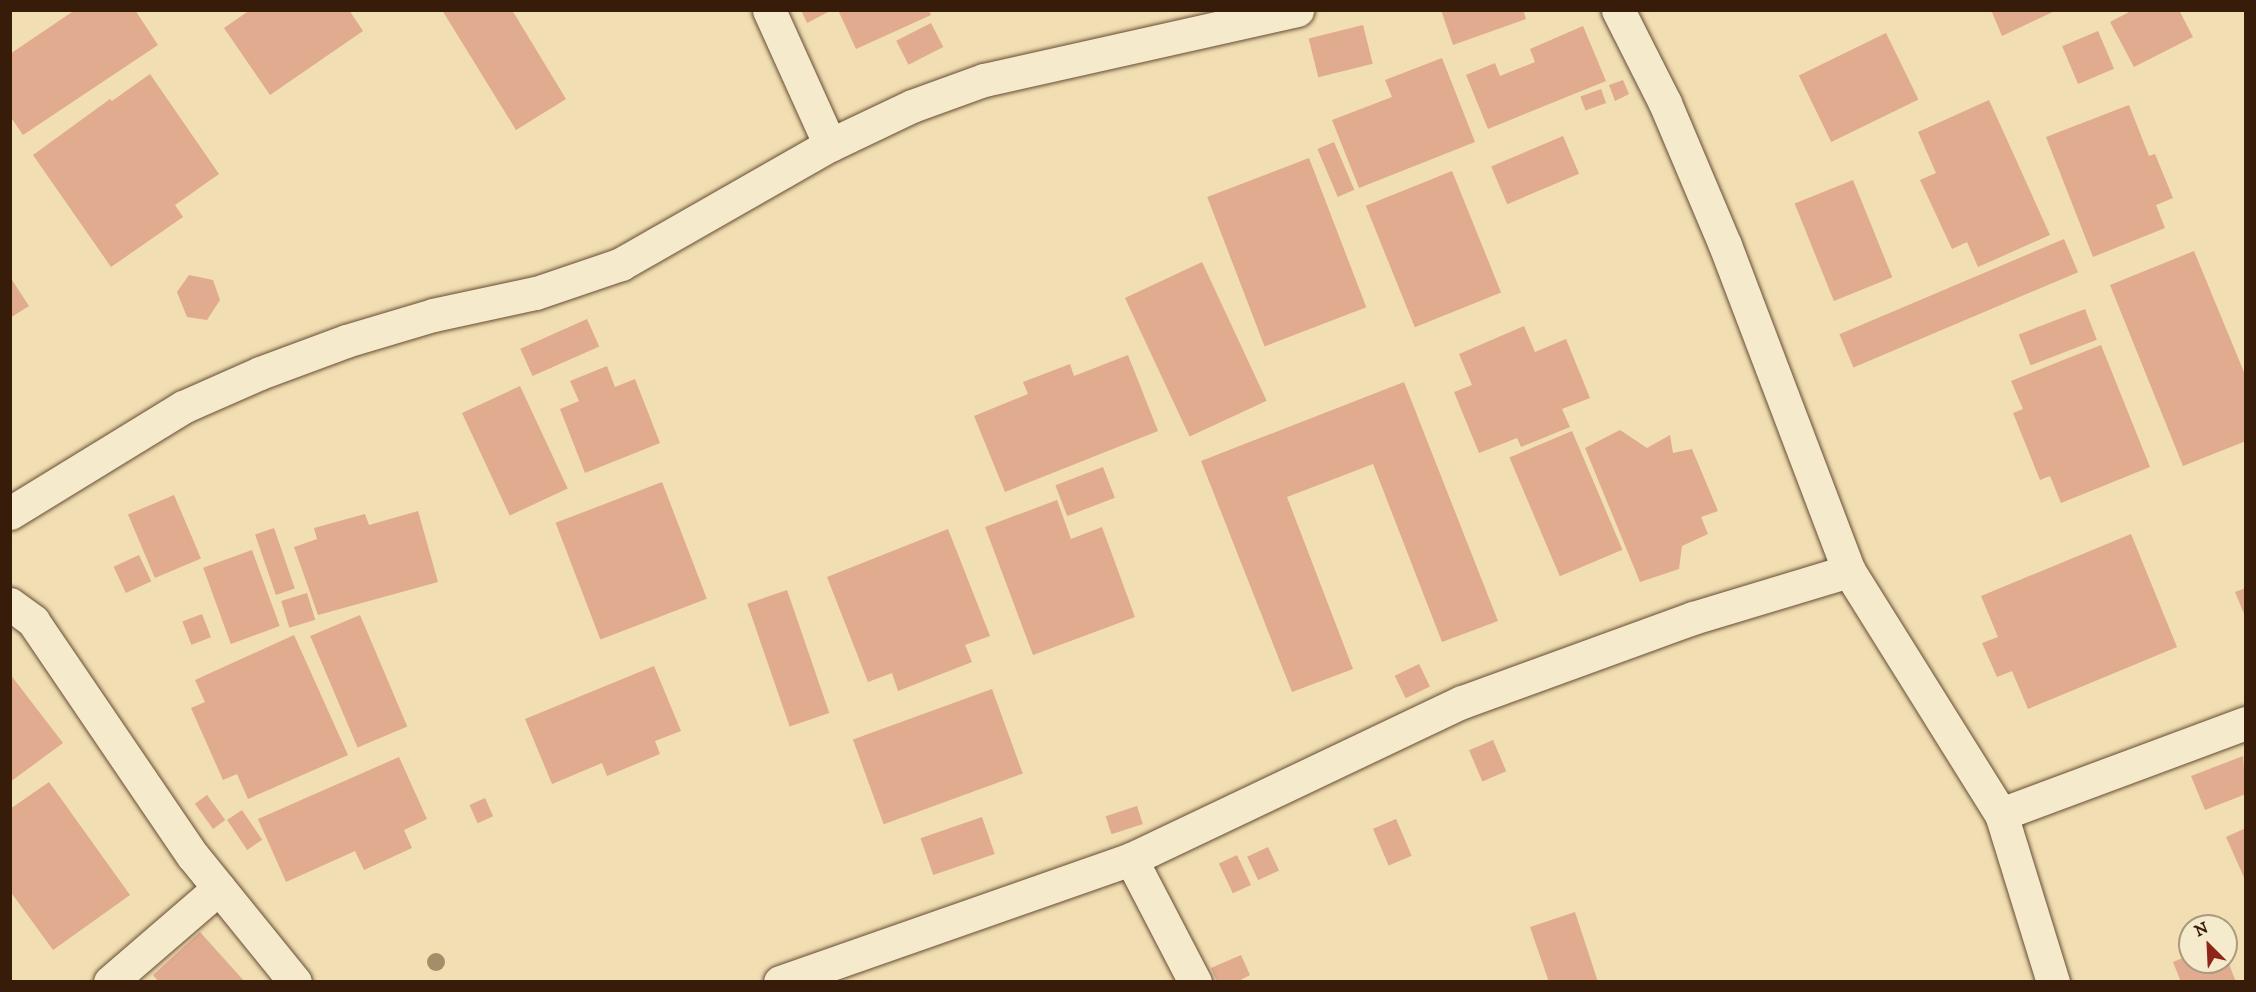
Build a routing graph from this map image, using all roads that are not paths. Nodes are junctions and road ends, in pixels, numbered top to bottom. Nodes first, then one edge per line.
1 (769, 10) edge
2 (1297, 10) edge
3 (1618, 10) edge
4 (830, 145) junction
5 (10, 513) edge
6 (1850, 571) junction
7 (10, 604) edge
8 (2246, 723) edge
9 (2001, 814) junction
10 (1131, 859) junction
11 (219, 888) junction
12 (110, 981) edge
13 (295, 981) edge
14 (780, 981) edge
15 (1195, 981) edge
16 (2053, 981) edge

1 - 4 street
2 - 4 street
3 - 6 street
4 - 5 street
6 - 9 street
6 - 10 street
7 - 11 street
8 - 9 street
9 - 16 street
10 - 14 street
10 - 15 street
11 - 12 street
11 - 13 street

